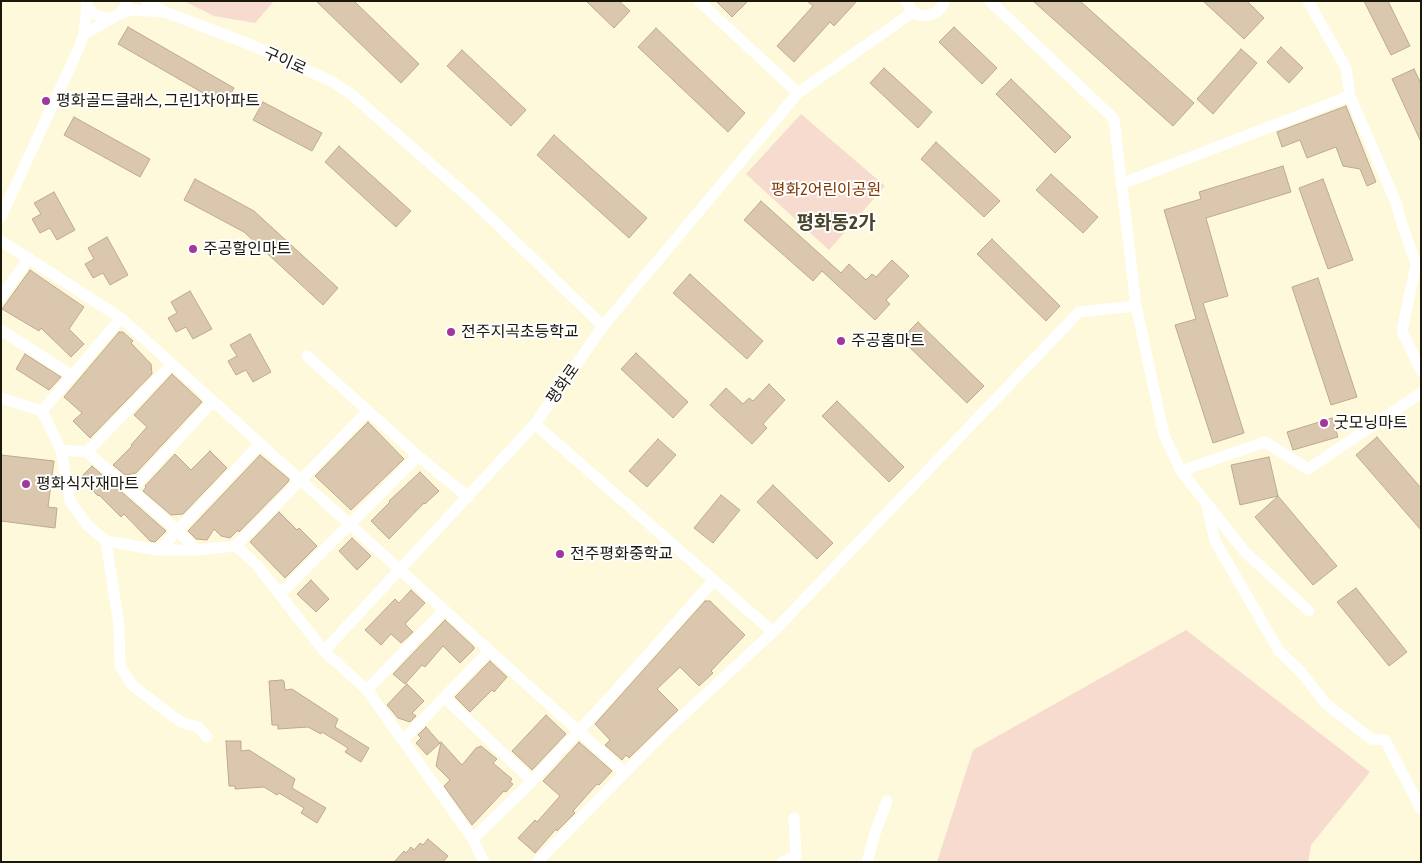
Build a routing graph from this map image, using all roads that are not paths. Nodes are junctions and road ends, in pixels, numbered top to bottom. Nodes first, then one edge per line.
1 (147, 1) edge
2 (699, 1) edge
3 (906, 1) edge
4 (944, 1) edge
5 (990, 1) edge
6 (1308, 1) edge
7 (87, 2) edge
8 (122, 10) edge
9 (165, 12) junction
10 (913, 12) junction
11 (84, 34) junction
12 (798, 93) junction
13 (1350, 96) junction
14 (1121, 184) junction
15 (1, 217) edge
16 (1, 241) edge
17 (29, 258) junction
18 (1, 297) edge
19 (1136, 306) junction
20 (121, 318) junction
21 (604, 326) junction
22 (1, 330) edge
23 (307, 356) dead end
24 (172, 364) junction
25 (1421, 371) edge
26 (71, 375) junction
27 (1421, 393) edge
28 (1, 398) edge
29 (213, 401) junction
30 (42, 410) junction
31 (368, 411) junction
32 (535, 424) junction
33 (260, 444) junction
34 (62, 450) junction
35 (87, 452) junction
36 (418, 456) junction
37 (1181, 471) junction
38 (300, 480) junction
39 (131, 490) junction
40 (468, 497) junction
41 (1206, 502) junction
42 (350, 525) junction
43 (178, 531) junction
44 (106, 541) junction
45 (236, 546) junction
46 (159, 550) junction
47 (196, 550) junction
48 (399, 570) junction
49 (714, 580) junction
50 (280, 594) junction
51 (444, 610) junction
52 (1309, 611) dead end
53 (773, 632) junction
54 (324, 651) junction
55 (489, 651) junction
56 (367, 690) junction
57 (445, 698) junction
58 (578, 731) junction
59 (207, 737) dead end
60 (403, 740) junction
61 (624, 773) junction
62 (532, 781) junction
63 (887, 801) dead end
64 (1421, 809) edge
65 (794, 818) dead end
66 (473, 839) junction
67 (484, 862) edge
68 (537, 862) edge
69 (782, 862) edge
70 (867, 862) edge

1 - 9 street, 구이로
2 - 12 street
3 - 10 street
4 - 10 street
5 - 14 street
6 - 13 street
7 - 8 street, 구이로
7 - 11 street, 구이로
8 - 9 street, 구이로
8 - 11 street, 구이로
9 - 21 street, 구이로
10 - 12 street, 평화로
11 - 15 street, 구이로
12 - 21 street, 평화로
13 - 14 street
13 - 25 street
14 - 19 street
16 - 17 street
17 - 18 street
17 - 20 street
19 - 37 street
19 - 53 street
20 - 24 street
20 - 26 street
21 - 32 street, 평화로
22 - 26 street
23 - 31 street
24 - 29 street
24 - 35 street
26 - 30 street
27 - 37 street
28 - 30 street
29 - 33 street
29 - 39 street
30 - 34 street
31 - 36 street
31 - 38 street
32 - 40 street, 평화로
32 - 49 street
33 - 38 street
33 - 43 street
34 - 35 street
34 - 44 street
35 - 39 street
36 - 40 street
36 - 42 street
37 - 41 street
38 - 42 street
38 - 45 street
39 - 43 street
40 - 48 street, 평화로
41 - 52 street
41 - 64 street
42 - 48 street
42 - 50 street
43 - 46 street
43 - 47 street
44 - 46 street
44 - 59 street
45 - 47 street
45 - 50 street
46 - 47 street
48 - 51 street
48 - 54 street, 평화로
49 - 53 street
49 - 58 street
50 - 54 street
51 - 55 street
51 - 56 street
53 - 61 street
54 - 56 street
55 - 57 street
55 - 58 street
56 - 60 street
57 - 60 street
57 - 62 street
58 - 61 street
58 - 62 street
60 - 66 street
61 - 68 street
62 - 66 street
63 - 70 street
65 - 69 street
66 - 67 street

